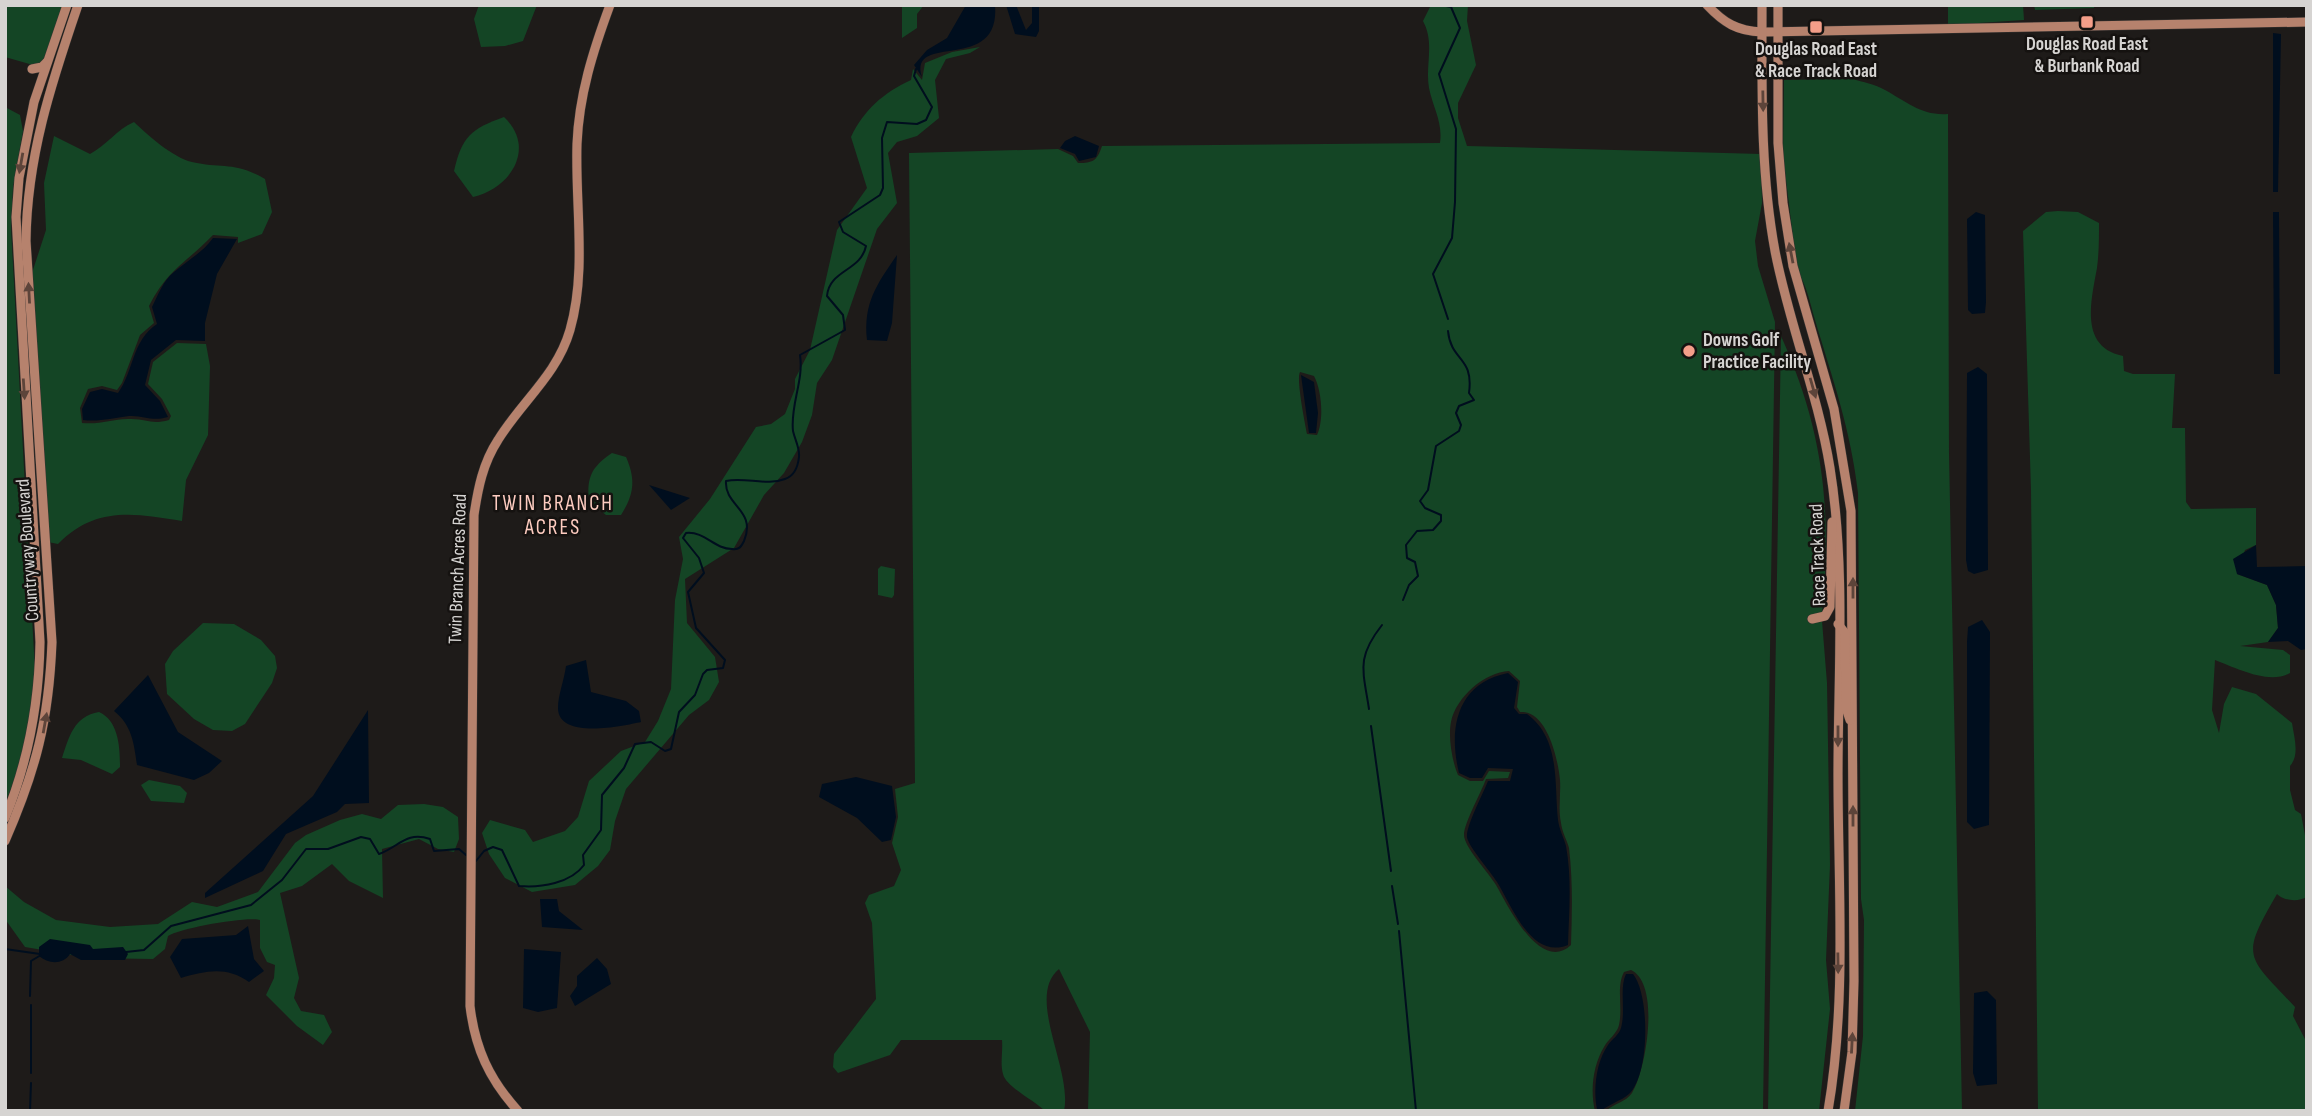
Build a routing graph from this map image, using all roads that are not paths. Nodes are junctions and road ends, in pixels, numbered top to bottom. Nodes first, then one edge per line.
1 (78, 5) edge
2 (610, 5) edge
3 (1707, 5) edge
4 (1762, 5) edge
5 (1778, 5) edge
6 (66, 8) edge
7 (2307, 22) edge
8 (1762, 32) junction
9 (1778, 32) junction
10 (48, 61) junction
11 (32, 69) dead end
12 (43, 73) junction
13 (58, 78) junction
14 (37, 136) junction
15 (27, 435) junction
16 (38, 435) junction
17 (1835, 510) junction
18 (48, 585) junction
19 (37, 586) junction
20 (1812, 620) dead end
21 (1838, 624) junction
22 (1853, 729) junction
23 (18, 786) junction
24 (28, 789) junction
25 (5, 817) edge
26 (5, 841) edge
27 (518, 1111) edge
28 (1828, 1111) edge
29 (1844, 1111) edge

1 - 13 street, Countryway Boulevard
2 - 27 street, Twin Branch Acres Road
3 - 8 street
4 - 8 street, Race Track Road
5 - 9 street, Race Track Road
6 - 10 street, Countryway Boulevard
6 - 13 street
7 - 9 street
8 - 9 street
8 -> 17 street, Race Track Road
22 -> 9 street, Race Track Road
10 - 11 street
10 - 12 street, Countryway Boulevard
12 - 14 street
12 -> 15 street, Countryway Boulevard
13 - 14 street, Countryway Boulevard
16 -> 14 street, Countryway Boulevard
15 - 16 street
15 - 19 street, Countryway Boulevard
16 - 18 street, Countryway Boulevard
17 - 20 street
17 - 21 street, Race Track Road
18 - 19 street
24 -> 18 street, Countryway Boulevard
19 - 23 street, Countryway Boulevard
21 - 22 street
21 -> 28 street, Race Track Road
29 -> 22 street, Race Track Road
23 - 24 street
23 - 25 street, Countryway Boulevard
24 - 26 street, Countryway Boulevard

